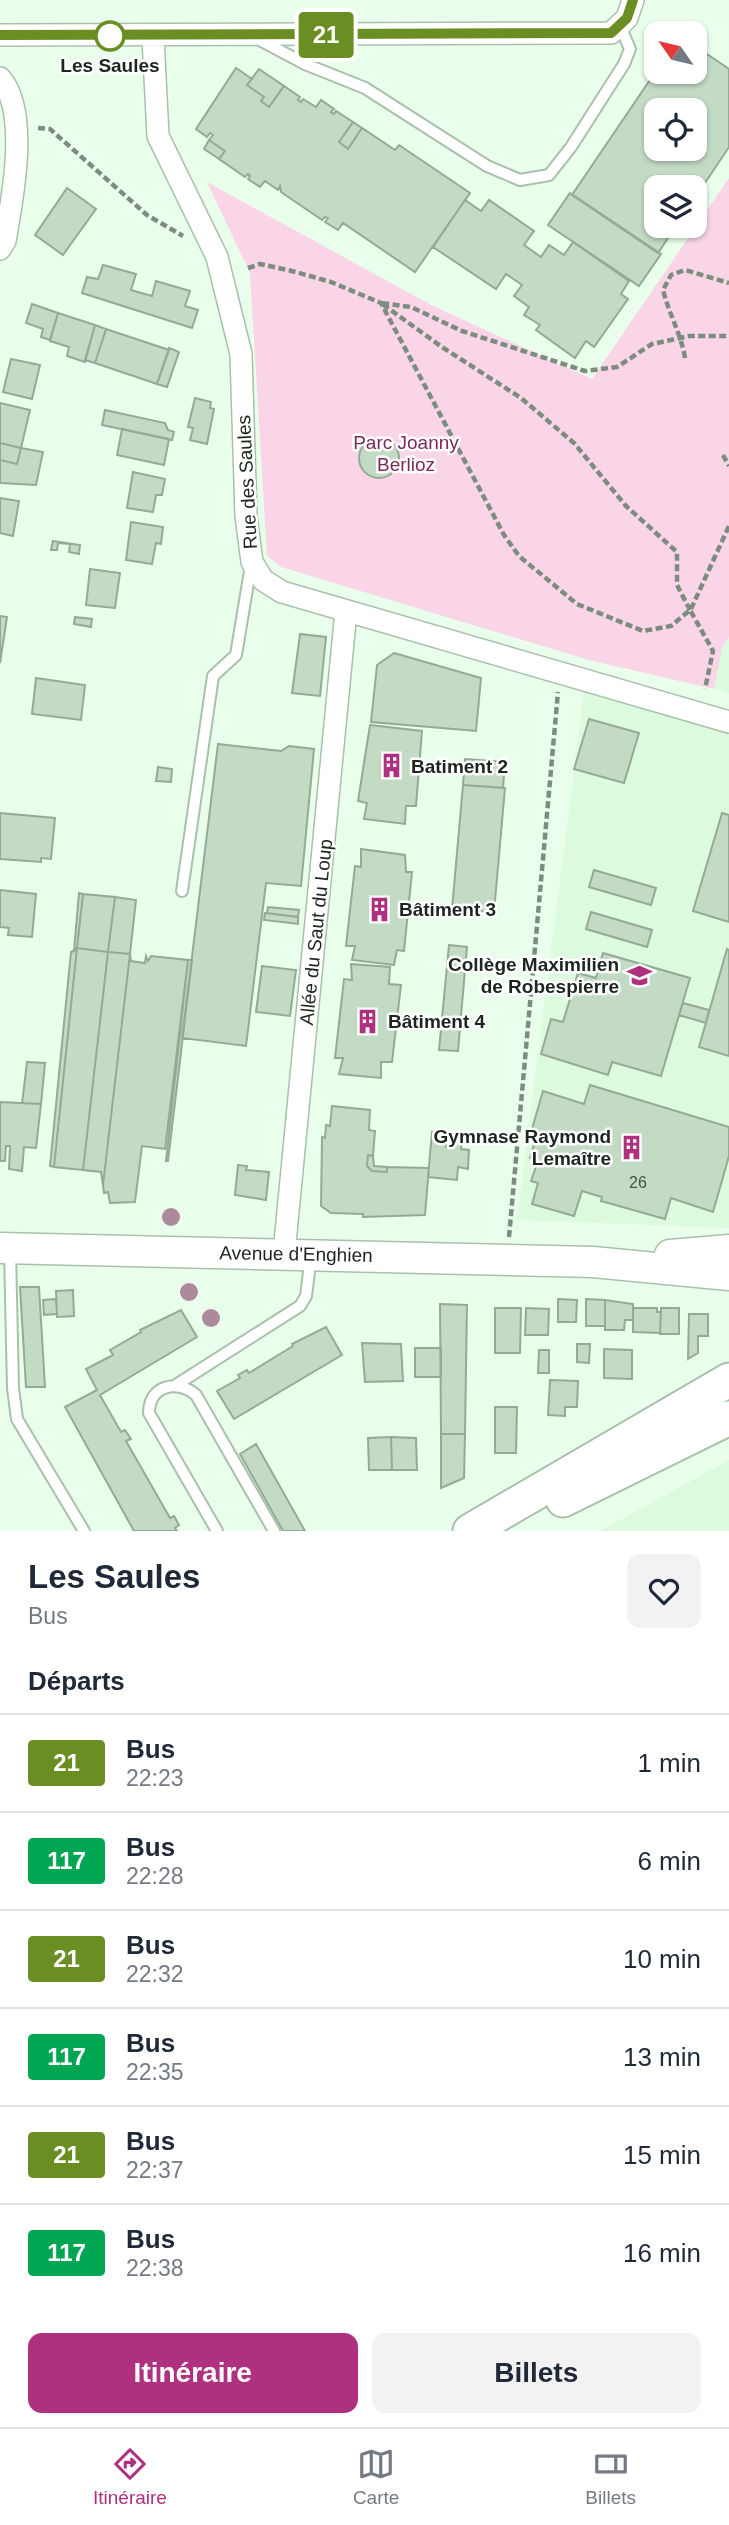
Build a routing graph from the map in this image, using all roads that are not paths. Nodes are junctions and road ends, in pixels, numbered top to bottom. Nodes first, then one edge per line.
1 (633, 0) edge
2 (620, 26) junction
3 (0, 35) edge
4 (252, 36) junction
5 (153, 37) junction
6 (0, 78) edge
7 (0, 249) edge
8 (251, 562) junction
9 (346, 611) junction
10 (729, 722) edge
11 (182, 891) dead end
12 (5, 1248) edge
13 (729, 1250) edge
14 (298, 1253) junction
15 (593, 1262) junction
16 (729, 1275) edge
17 (729, 1380) edge
18 (176, 1385) junction
19 (729, 1418) edge
20 (83, 1531) edge
21 (217, 1531) edge
22 (274, 1531) edge
23 (470, 1531) edge
24 (502, 1531) edge

1 - 2 street
2 - 4 street
2 - 4 lane
3 - 5 street
4 - 5 street
5 - 8 street, Rue des Saules
6 - 7 street
8 - 9 street, Rue des Saules
8 - 11 lane
9 - 10 street, Rue des Saules
9 - 14 street, Allée du Saut du Loup
12 - 14 main road, Avenue d'Enghien
12 - 20 lane
13 - 15 main road, Avenue d'Enghien
14 - 15 main road, Avenue d'Enghien
14 - 18 lane
15 - 16 main road, Avenue d'Enghien
17 - 23 main road
18 - 21 lane
18 - 22 lane
19 - 24 main road

